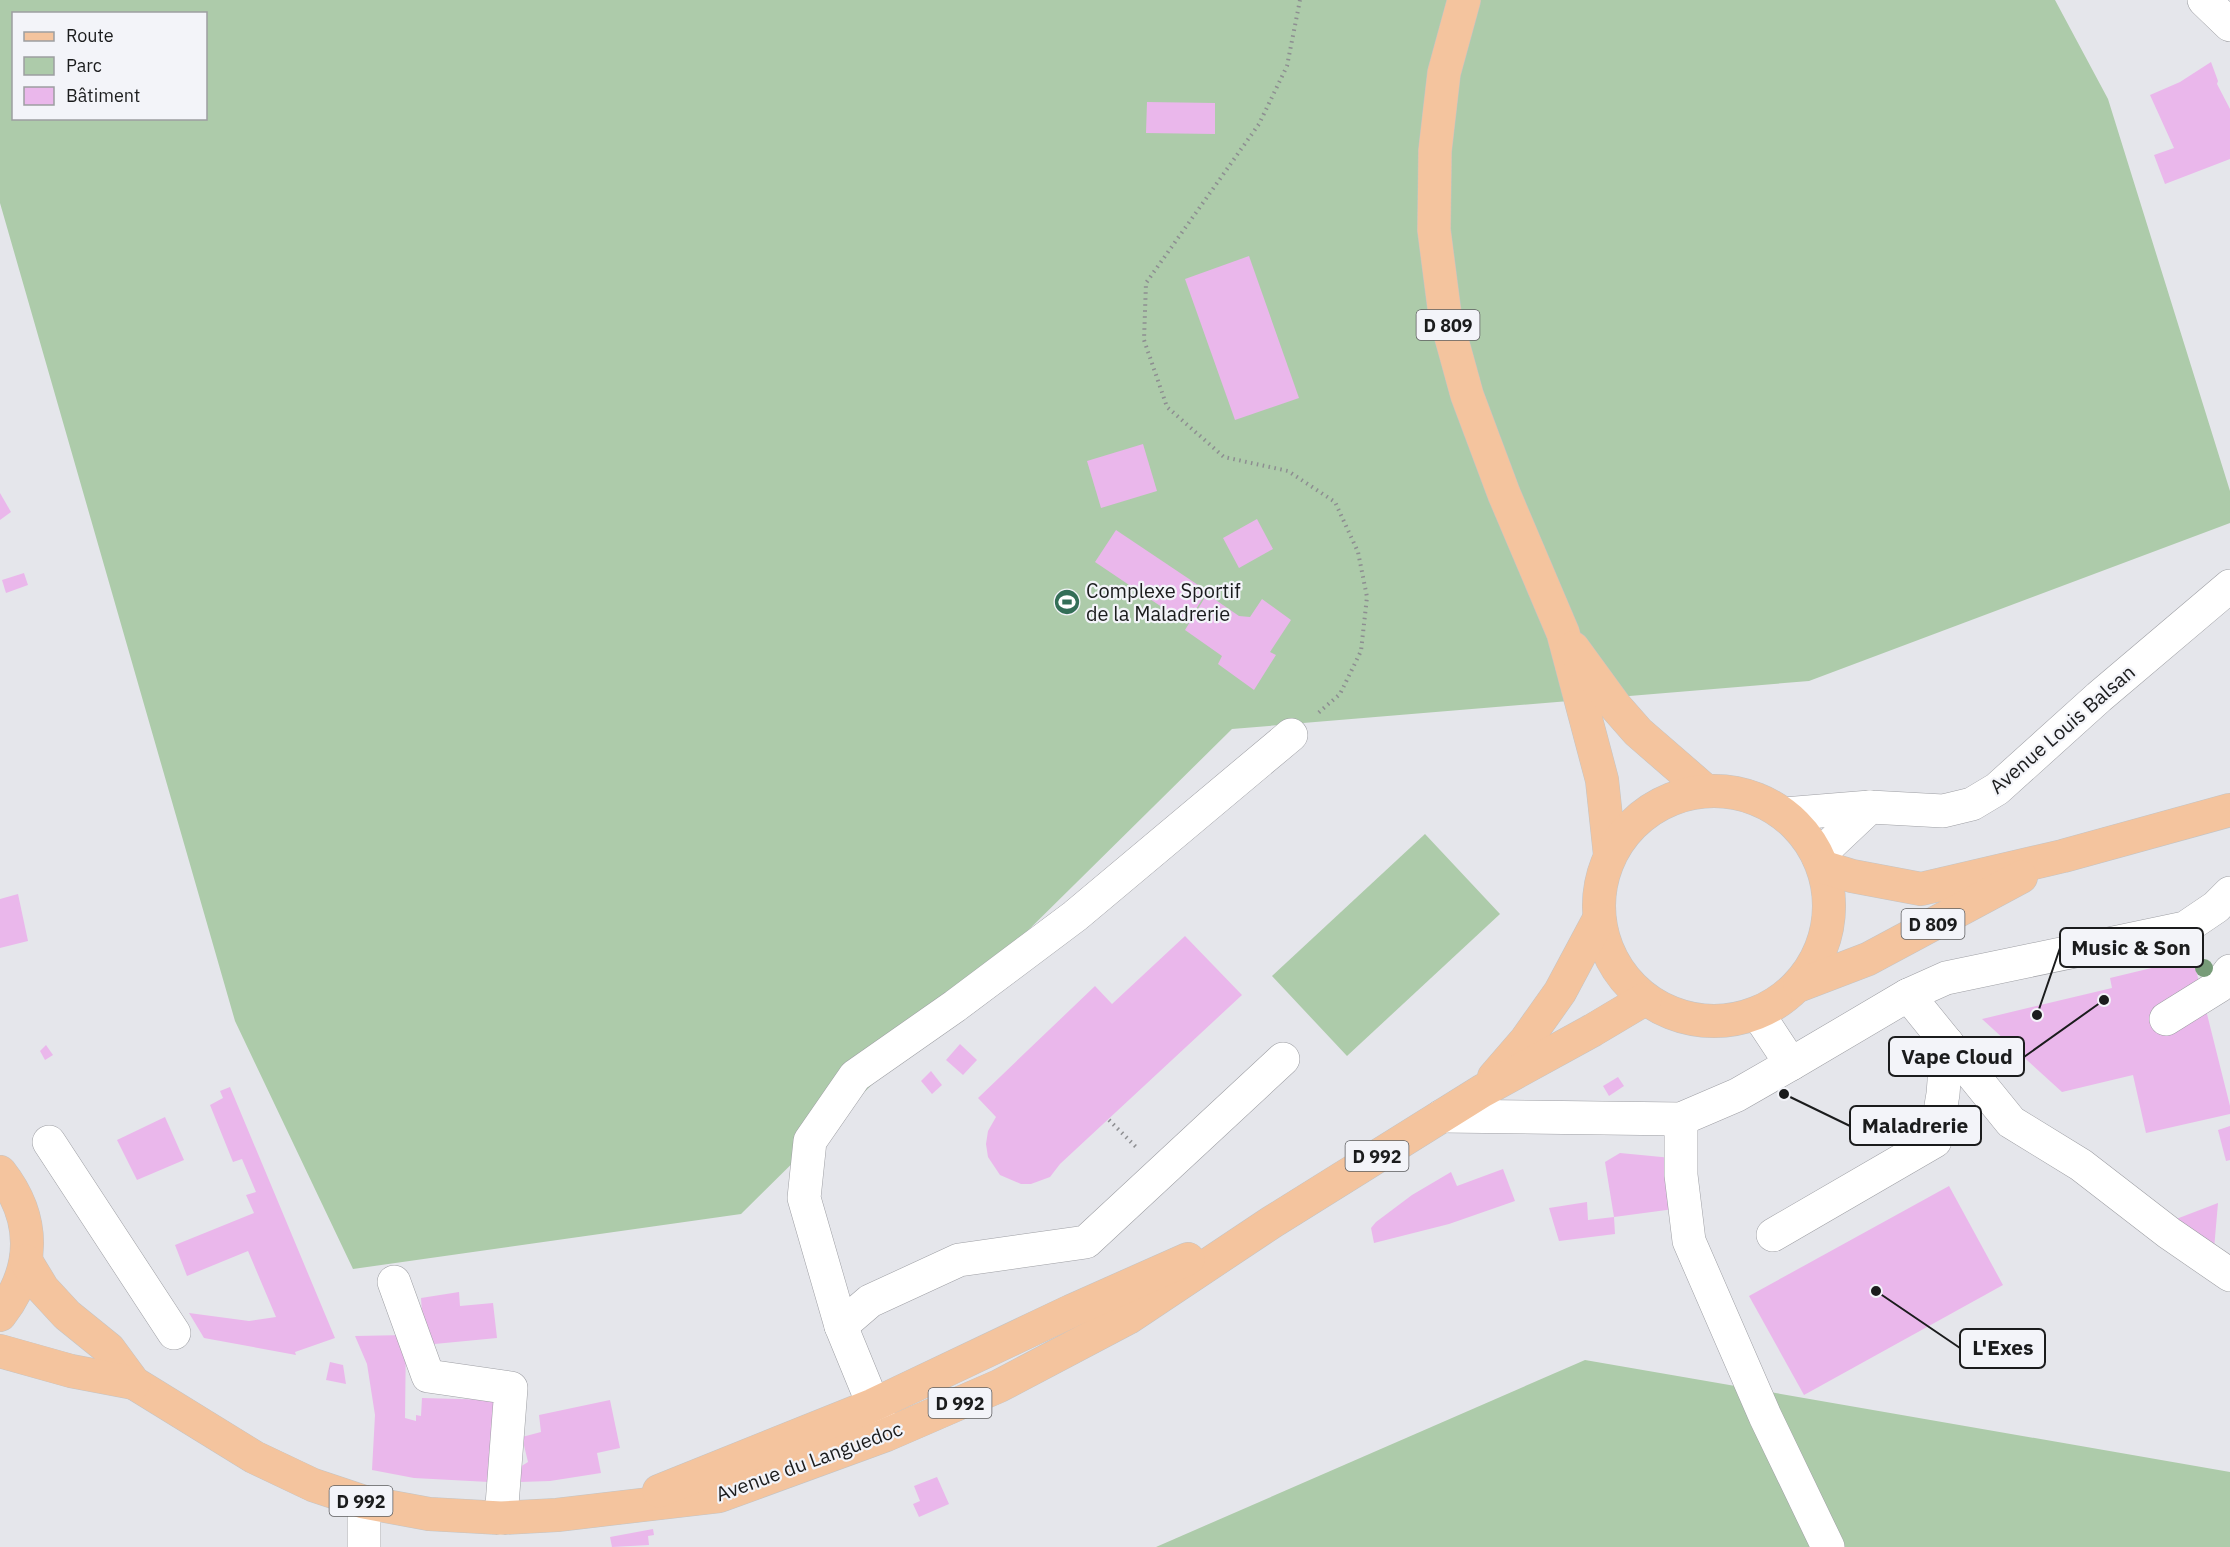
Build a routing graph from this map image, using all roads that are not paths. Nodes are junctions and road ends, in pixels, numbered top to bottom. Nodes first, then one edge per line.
1 (1464, 0) edge
2 (2204, 0) edge
3 (2230, 25) edge
4 (2230, 586) edge
5 (1563, 633) junction
6 (1291, 735) road end
7 (1706, 791) junction
8 (1870, 807) junction
9 (2230, 810) edge
10 (1784, 814) junction
11 (1611, 855) junction
12 (2063, 856) junction
13 (1821, 862) junction
14 (2230, 893) edge
15 (1599, 919) junction
16 (2230, 971) edge
17 (1800, 984) junction
18 (1908, 995) junction
19 (1645, 999) junction
20 (1758, 1014) junction
21 (2166, 1019) dead end
22 (1947, 1043) junction
23 (1283, 1059) dead end
24 (1791, 1064) junction
25 (1482, 1091) junction
26 (1442, 1116) junction
27 (1681, 1119) junction
28 (49, 1142) dead end
29 (0, 1172) edge
30 (1272, 1222) junction
31 (1773, 1235) dead end
32 (26, 1261) junction
33 (2230, 1275) edge
34 (394, 1282) dead end
35 (0, 1315) edge
36 (841, 1326) junction
37 (174, 1333) dead end
38 (0, 1351) edge
39 (134, 1383) junction
40 (873, 1405) junction
41 (886, 1435) junction
42 (364, 1502) junction
43 (616, 1508) junction
44 (501, 1518) junction
45 (364, 1547) edge
46 (1828, 1547) edge

1 - 5 main road, D 809
2 - 3 street
4 - 8 street, Avenue Louis Balsan
5 - 7 main road, D 809
5 - 11 main road, D 809
6 - 36 street
7 - 10 main road
7 - 11 main road
8 - 10 street, Avenue Louis Balsan
8 - 13 street
9 - 12 main road, D 809
10 - 13 main road
11 - 15 main road
12 - 13 main road, D 809
12 - 17 main road, D 809
13 - 17 main road
14 - 18 street
15 - 19 main road
15 - 25 main road, Avenue du Languedoc / D 992
16 - 21 street
17 - 20 main road
18 - 22 street
18 - 24 street
19 - 20 main road
19 - 25 main road, Avenue du Languedoc / D 992
20 - 24 street
22 - 31 street
22 - 33 street
23 - 36 street
24 - 27 street
25 - 26 main road, Avenue du Languedoc / D 992
26 - 27 street
26 - 30 main road, Avenue du Languedoc / D 992
27 - 46 street
28 - 37 street
29 - 32 main road
30 - 40 main road, Avenue du Languedoc / D 992
30 - 41 main road, Avenue du Languedoc / D 992
32 - 35 main road
32 - 39 main road, Avenue du Languedoc / D 992
34 - 44 street
36 - 40 street
38 - 39 main road, Avenue du Languedoc / D 992
39 - 42 main road, Avenue du Languedoc / D 992
40 - 41 street
40 - 43 main road, Avenue du Languedoc / D 992
41 - 43 main road, Avenue du Languedoc / D 992
42 - 44 main road, Avenue du Languedoc / D 992
42 - 45 street
43 - 44 main road, Avenue du Languedoc / D 992

